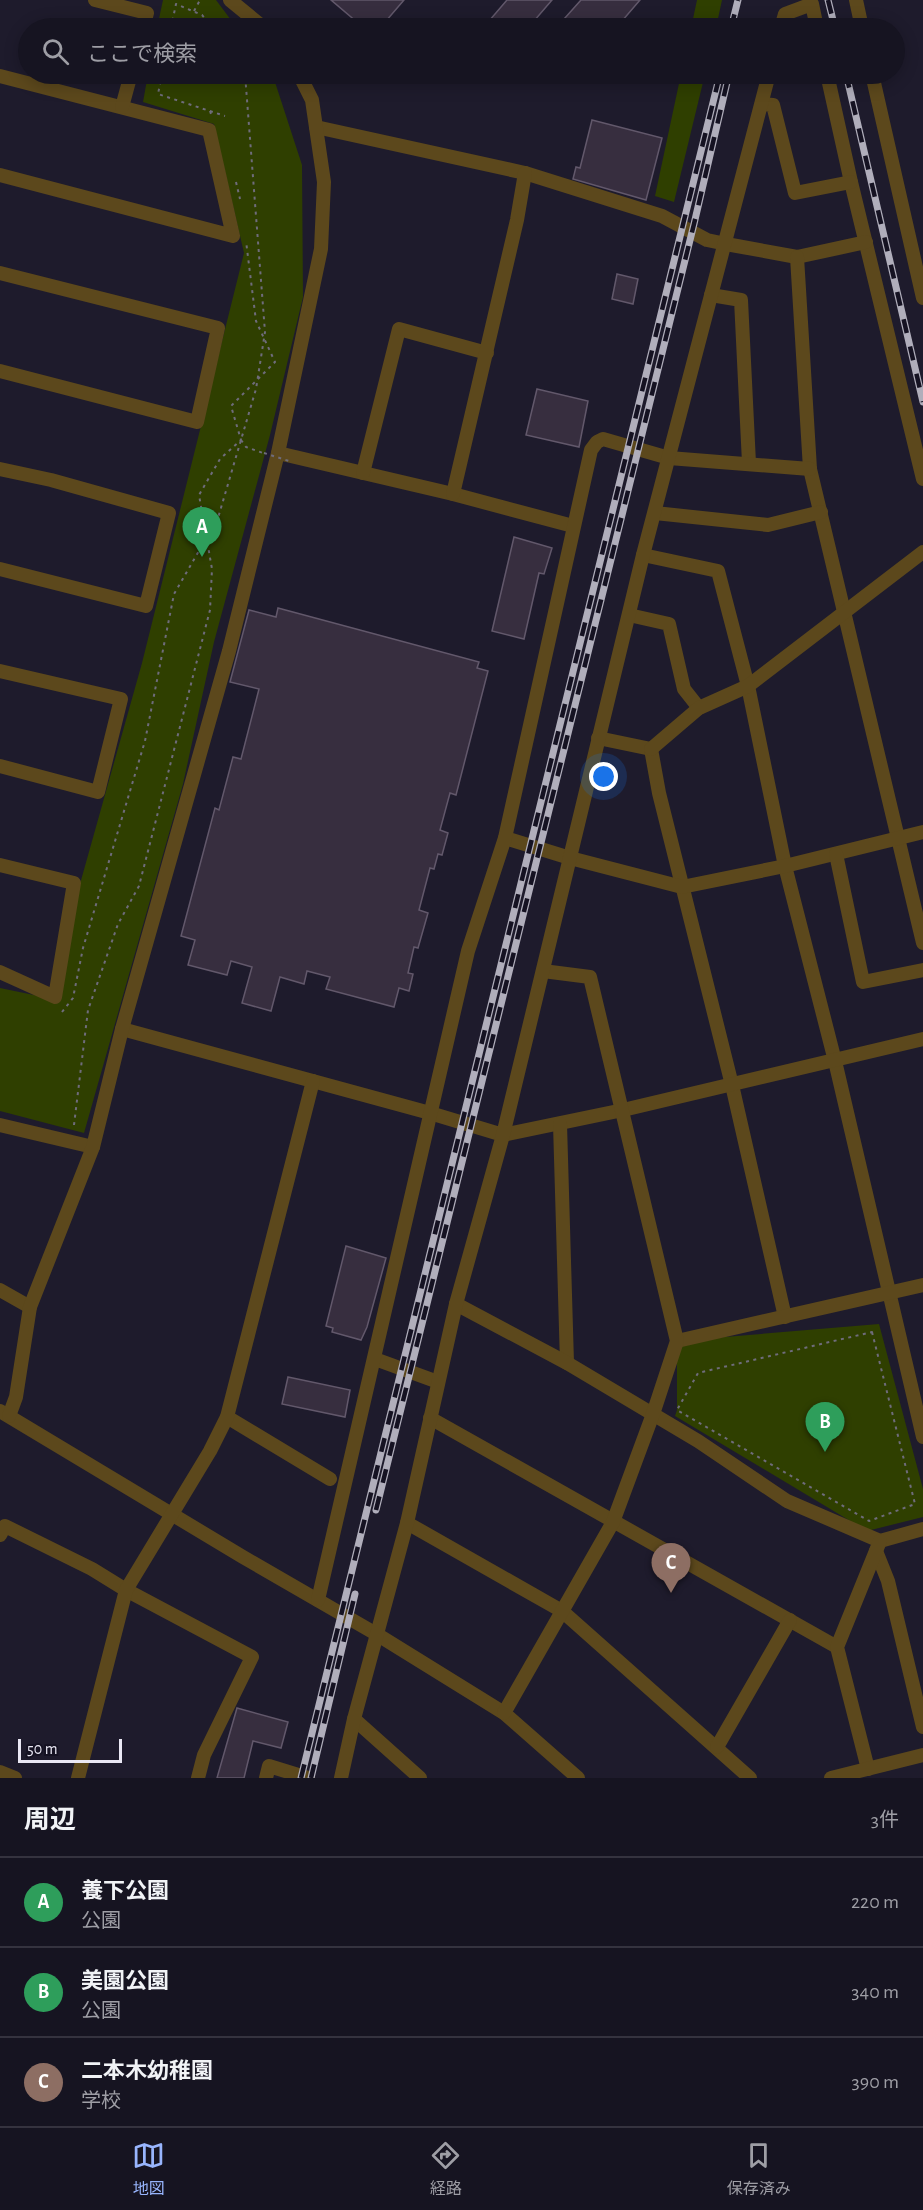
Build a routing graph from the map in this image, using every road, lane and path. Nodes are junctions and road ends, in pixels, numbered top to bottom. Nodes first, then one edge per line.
1 (95, 0) edge
2 (200, 0) edge
3 (230, 0) edge
4 (856, 0) edge
5 (194, 11) dead end
6 (146, 18) edge
7 (173, 18) edge
8 (205, 18) edge
9 (252, 18) edge
10 (784, 18) edge
11 (815, 18) edge
12 (860, 18) edge
13 (0, 76) edge
14 (18, 81) edge
15 (31, 84) edge
16 (128, 84) edge
17 (160, 84) edge
18 (246, 84) edge
19 (304, 84) edge
20 (767, 84) edge
21 (829, 84) edge
22 (874, 84) edge
23 (762, 104) junction
24 (122, 107) junction
25 (210, 111) junction
26 (225, 116) dead end
27 (214, 122) dead end
28 (316, 127) junction
29 (525, 173) junction
30 (0, 175) edge
31 (234, 178) dead end
32 (851, 182) junction
33 (240, 200) dead end
34 (244, 233) dead end
35 (866, 242) junction
36 (726, 244) junction
37 (797, 257) junction
38 (0, 273) edge
39 (711, 295) junction
40 (923, 298) edge
41 (264, 337) junction
42 (487, 352) junction
43 (0, 371) edge
44 (258, 379) junction
45 (241, 440) junction
46 (277, 456) junction
47 (669, 458) junction
48 (749, 463) junction
49 (0, 469) edge
50 (810, 469) junction
51 (363, 472) junction
52 (923, 479) edge
53 (453, 494) junction
54 (821, 512) junction
55 (655, 513) junction
56 (573, 526) junction
57 (207, 538) junction
58 (923, 552) edge
59 (643, 555) junction
60 (0, 569) edge
61 (844, 612) junction
62 (629, 615) junction
63 (0, 671) edge
64 (748, 686) junction
65 (699, 708) junction
66 (598, 738) junction
67 (651, 749) junction
68 (0, 766) edge
69 (923, 832) edge
70 (505, 838) junction
71 (898, 838) junction
72 (836, 854) junction
73 (570, 858) junction
74 (0, 865) edge
75 (785, 866) junction
76 (681, 887) junction
77 (920, 918) edge
78 (923, 943) edge
79 (923, 970) edge
80 (543, 971) junction
81 (0, 972) edge
82 (62, 1012) dead end
83 (122, 1029) junction
84 (923, 1039) edge
85 (835, 1061) junction
86 (313, 1081) junction
87 (732, 1085) junction
88 (623, 1110) junction
89 (430, 1113) junction
90 (560, 1124) junction
91 (0, 1125) edge
92 (74, 1125) dead end
93 (504, 1135) junction
94 (93, 1147) junction
95 (923, 1285) edge
96 (0, 1290) edge
97 (889, 1292) junction
98 (456, 1304) junction
99 (30, 1307) junction
100 (785, 1317) junction
101 (677, 1341) junction
102 (375, 1359) junction
103 (567, 1363) junction
104 (438, 1382) junction
105 (4, 1414) edge
106 (653, 1414) junction
107 (227, 1417) junction
108 (430, 1418) junction
109 (923, 1437) edge
110 (330, 1479) dead end
111 (915, 1504) joint
112 (172, 1515) junction
113 (613, 1522) junction
114 (407, 1523) junction
115 (923, 1529) edge
116 (0, 1535) edge
117 (878, 1546) junction
118 (126, 1590) junction
119 (318, 1600) junction
120 (562, 1611) junction
121 (790, 1620) junction
122 (378, 1635) junction
123 (837, 1647) junction
124 (504, 1713) junction
125 (354, 1719) junction
126 (923, 1727) edge
127 (717, 1747) junction
128 (923, 1755) edge
129 (868, 1769) junction
130 (0, 1772) edge
131 (15, 1778) edge
132 (78, 1778) edge
133 (198, 1778) edge
134 (266, 1778) edge
135 (308, 1778) edge
136 (341, 1778) edge
137 (420, 1778) edge
138 (578, 1778) edge
139 (750, 1778) edge
140 (831, 1778) edge

1 - 6 street
2 - 5 path
3 - 9 street
4 - 12 street
7 - 8 path
10 - 11 street
13 - 14 street
15 - 24 street
16 - 24 street
17 - 25 path
18 - 41 path
19 - 28 street
20 - 23 street
21 - 32 street
22 - 40 street
23 - 32 street
23 - 36 street
24 - 30 street
25 - 26 path
25 - 27 path
28 - 29 street
28 - 46 street
29 - 36 street
29 - 42 street
31 - 33 path
32 - 35 street
34 - 41 path
35 - 37 street
35 - 52 street
36 - 37 street
36 - 39 street
37 - 50 street
38 - 43 street
39 - 47 street
39 - 48 street
41 - 44 path
41 - 44 path
42 - 51 street
42 - 53 street
44 - 45 path
44 - 45 path
45 - 46 path
45 - 57 path
45 - 57 path
46 - 51 street
46 - 83 street
47 - 48 street
47 - 55 street
47 - 56 street
48 - 50 street
49 - 60 street
50 - 54 street
51 - 53 street
53 - 56 street
54 - 55 street
54 - 61 street
55 - 59 street
56 - 70 street
57 - 82 path
57 - 92 path
58 - 61 street
59 - 62 street
59 - 64 street
61 - 64 street
61 - 71 street
62 - 65 street
62 - 66 street
63 - 68 street
64 - 65 street
64 - 75 street
65 - 67 street
66 - 67 street
66 - 73 street
67 - 76 street
69 - 71 street
70 - 73 street
70 - 89 street
71 - 72 street
71 - 77 street
72 - 75 street
72 - 79 street
73 - 76 street
73 - 80 street
74 - 81 street
75 - 76 street
75 - 85 street
76 - 87 street
77 - 78 street
80 - 88 street
80 - 93 street
83 - 86 street
83 - 94 street
84 - 85 street
85 - 87 street
85 - 97 street
86 - 89 street
86 - 107 street
87 - 88 street
87 - 100 street
88 - 90 street
88 - 101 street
89 - 93 street
89 - 102 street
90 - 93 street
90 - 103 street
91 - 94 street
93 - 98 street
94 - 99 street
95 - 97 street
96 - 99 street
97 - 100 street
97 - 109 street
98 - 103 street
98 - 104 street
99 - 105 street
100 - 101 street
101 - 106 street
102 - 104 street
102 - 119 street
103 - 106 street
104 - 108 street
105 - 112 street
106 - 113 street
106 - 117 street
107 - 110 street
107 - 112 street
108 - 113 street
108 - 114 street
111 - 111 path
112 - 118 street
112 - 119 street
113 - 120 street
113 - 121 street
114 - 120 street
114 - 122 street
115 - 117 street
116 - 118 street
117 - 123 street
117 - 126 street
118 - 132 street
118 - 133 street
119 - 122 street
120 - 124 street
120 - 127 street
121 - 123 street
121 - 127 street
122 - 124 street
122 - 125 street
123 - 129 street
124 - 138 street
125 - 136 street
125 - 137 street
127 - 139 street
128 - 129 street
129 - 140 street
130 - 131 street
134 - 135 street

